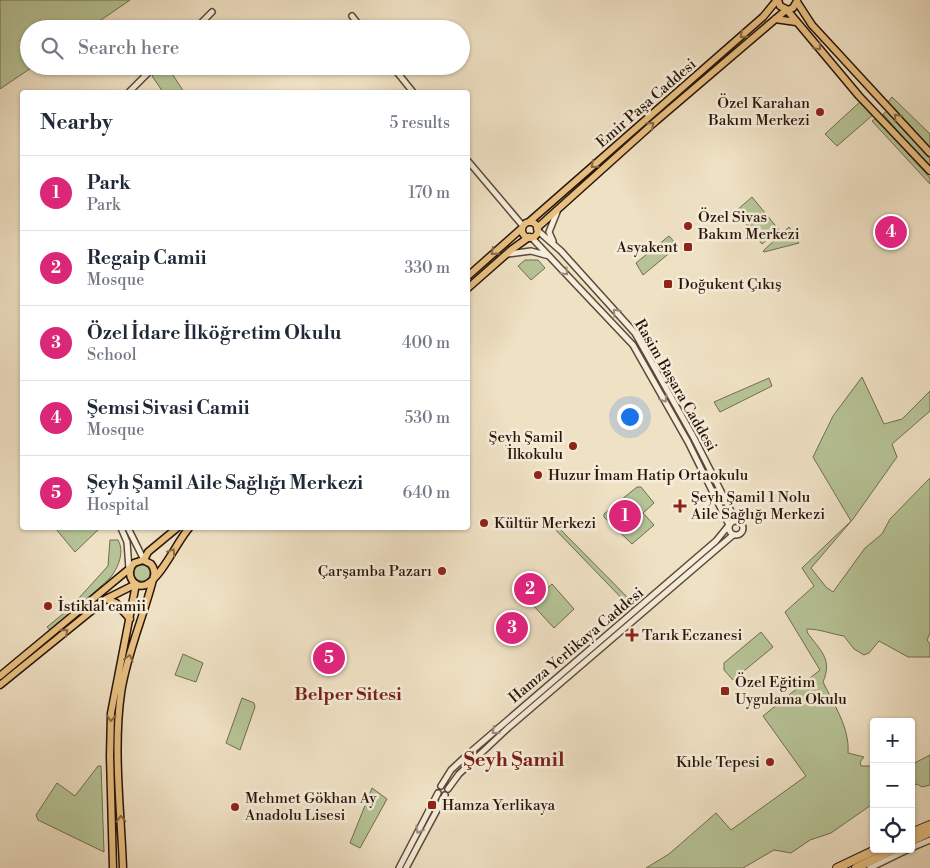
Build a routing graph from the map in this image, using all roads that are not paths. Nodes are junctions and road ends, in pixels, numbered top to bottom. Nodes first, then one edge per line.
1 (777, 0) edge
2 (797, 1) edge
3 (786, 10) junction
4 (212, 12) dead end
5 (352, 16) dead end
6 (774, 19) junction
7 (204, 20) edge
8 (355, 20) edge
9 (796, 22) junction
10 (146, 75) edge
11 (399, 75) edge
12 (131, 90) edge
13 (411, 90) edge
14 (930, 153) edge
15 (470, 163) edge
16 (930, 171) edge
17 (559, 206) junction
18 (525, 225) junction
19 (537, 229) junction
20 (530, 237) junction
21 (561, 251) junction
22 (505, 255) junction
23 (550, 256) junction
24 (470, 274) edge
25 (470, 286) edge
26 (736, 521) junction
27 (729, 525) junction
28 (122, 530) edge
29 (129, 530) edge
30 (175, 530) edge
31 (188, 530) edge
32 (734, 535) junction
33 (144, 560) junction
34 (129, 569) junction
35 (154, 576) junction
36 (136, 584) junction
37 (106, 599) junction
38 (130, 619) junction
39 (0, 676) edge
40 (0, 685) edge
41 (441, 786) junction
42 (448, 789) junction
43 (438, 792) junction
44 (445, 795) junction
45 (930, 824) edge
46 (915, 831) edge
47 (930, 832) edge
48 (915, 839) edge
49 (930, 840) edge
50 (915, 847) edge
51 (870, 852) edge
52 (887, 853) edge
53 (902, 853) edge
54 (112, 868) edge
55 (123, 868) edge
56 (399, 868) edge
57 (406, 868) edge
58 (837, 868) edge
59 (856, 868) edge
60 (870, 868) edge

1 - 3 main road
1 -> 18 main road, Emir Paşa Caddesi
2 - 3 main road, Emir Paşa Caddesi
14 -> 2 main road
3 - 6 main road, Emir Paşa Caddesi
3 - 9 main road
4 - 7 street
5 - 8 street
6 - 9 main road
17 -> 6 main road, Emir Paşa Caddesi
9 -> 16 main road
10 - 12 street
11 - 13 street
15 - 18 street
17 - 19 main road, Emir Paşa Caddesi
17 - 21 street
18 - 19 main road
18 - 20 main road
18 -> 24 main road, Emir Paşa Caddesi
19 - 20 main road, Emir Paşa Caddesi
19 - 21 street, Rasim Başara Caddesi
20 - 22 main road
20 - 23 street, Rasim Başara Caddesi
26 -> 21 street, Rasim Başara Caddesi
22 - 23 street
22 - 25 main road
23 -> 27 street, Rasim Başara Caddesi
26 - 27 street
26 - 32 street
27 - 32 street
27 -> 41 street, Hamza Yerlikaya Caddesi
28 - 34 street
29 - 33 street
30 - 33 main road
35 -> 31 main road
32 - 42 street, Hamza Yerlikaya Caddesi
33 - 34 main road
33 - 35 main road
34 - 36 main road
34 - 39 main road
35 - 36 main road
55 -> 35 main road
36 - 37 main road
36 - 38 main road
37 - 38 main road
40 -> 37 main road
38 -> 54 main road
41 - 42 street
41 - 43 street, Hamza Yerlikaya Caddesi
42 - 44 street, Hamza Yerlikaya Caddesi
43 - 44 street
43 -> 56 street
44 - 57 street
45 - 46 highway
47 - 48 highway
49 - 50 street
51 - 58 highway
52 - 59 highway
53 - 60 street

